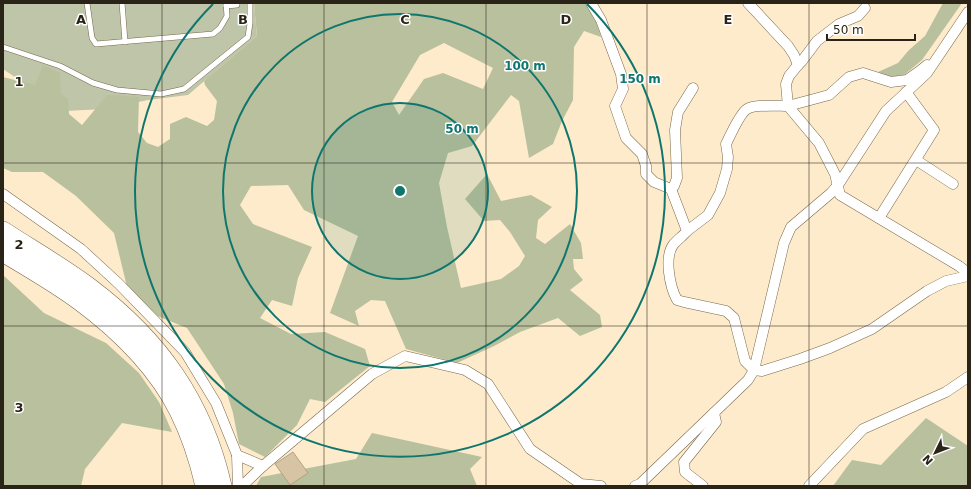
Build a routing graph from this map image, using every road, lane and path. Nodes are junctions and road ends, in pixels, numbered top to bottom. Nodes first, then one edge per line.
1 (87, 3) edge
2 (122, 3) edge
3 (237, 3) edge
4 (250, 3) edge
5 (591, 3) edge
6 (748, 3) edge
7 (226, 5) edge
8 (866, 8) dead end
9 (968, 12) edge
10 (125, 42) junction
11 (3, 47) edge
12 (933, 64) junction
13 (798, 65) junction
14 (693, 88) dead end
15 (906, 92) junction
16 (788, 106) junction
17 (916, 160) junction
18 (953, 184) dead end
19 (838, 186) junction
20 (671, 189) junction
21 (3, 194) edge
22 (879, 218) junction
23 (3, 231) edge
24 (687, 231) junction
25 (3, 252) edge
26 (968, 273) edge
27 (968, 276) edge
28 (754, 370) junction
29 (968, 377) edge
30 (714, 413) junction
31 (236, 455) junction
32 (263, 466) junction
33 (205, 486) edge
34 (222, 486) edge
35 (238, 486) edge
36 (242, 486) edge
37 (601, 486) edge
38 (635, 486) edge
39 (703, 486) edge
40 (809, 486) edge

1 - 10 lane
2 - 10 lane
3 - 7 lane
4 - 11 lane
5 - 20 street
6 - 13 street
7 - 10 lane
8 - 13 street
9 - 12 street
12 - 15 street
12 - 16 street
13 - 16 street
14 - 20 street
15 - 17 street
15 - 19 street
16 - 19 street
16 - 24 street
17 - 18 street
17 - 22 street
19 - 22 street
19 - 28 street
20 - 24 street
21 - 31 street
22 - 26 street
23 - 34 highway
24 - 28 street
25 - 33 highway
27 - 28 street
28 - 30 street
29 - 40 street
30 - 38 street
30 - 39 street
31 - 32 street
31 - 35 street
32 - 36 street
32 - 37 street

